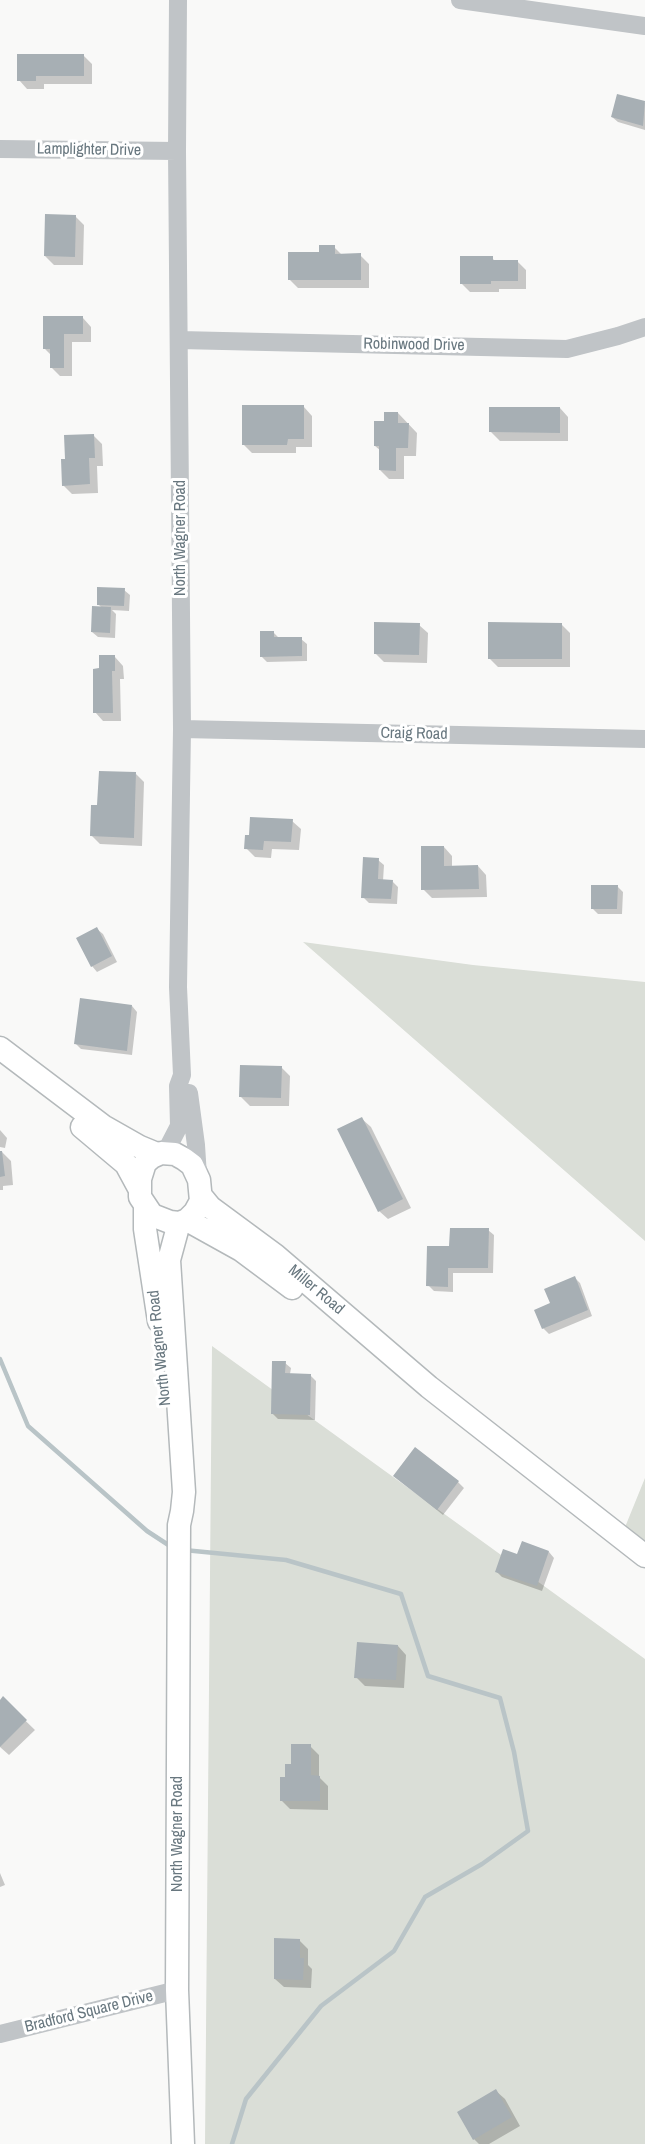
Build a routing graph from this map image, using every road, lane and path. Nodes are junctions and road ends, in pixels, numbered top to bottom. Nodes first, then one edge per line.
1 (178, 0) edge
2 (460, 0) edge
3 (645, 26) edge
4 (0, 148) edge
5 (177, 151) junction
6 (645, 327) edge
7 (180, 340) junction
8 (182, 729) junction
9 (645, 739) edge
10 (0, 1048) edge
11 (0, 1064) edge
12 (182, 1075) junction
13 (161, 1154) junction
14 (200, 1186) junction
15 (142, 1197) junction
16 (183, 1221) junction
17 (429, 1387) junction
18 (179, 1531) junction
19 (645, 1556) edge
20 (177, 1989) junction
21 (0, 2034) edge
22 (183, 2144) edge

1 - 5 street, North Wagner Road
2 - 3 street
4 - 5 street, Lamplighter Drive
5 - 7 street, North Wagner Road
6 - 7 street, Robinwood Drive
7 - 8 street, North Wagner Road
8 - 9 street, Craig Road
8 - 12 street, North Wagner Road
10 - 13 main road
11 - 15 main road
12 - 13 street, North Wagner Road
12 - 14 street, North Wagner Road
13 - 14 main road
13 - 15 main road
14 - 16 main road
14 - 17 main road, Miller Road
15 - 16 main road
15 - 18 main road, North Wagner Road
16 - 17 main road, Miller Road
16 - 18 main road, North Wagner Road
17 - 19 main road, Miller Road
18 - 20 main road, North Wagner Road
20 - 21 street, Bradford Square Drive
20 - 22 main road, North Wagner Road

